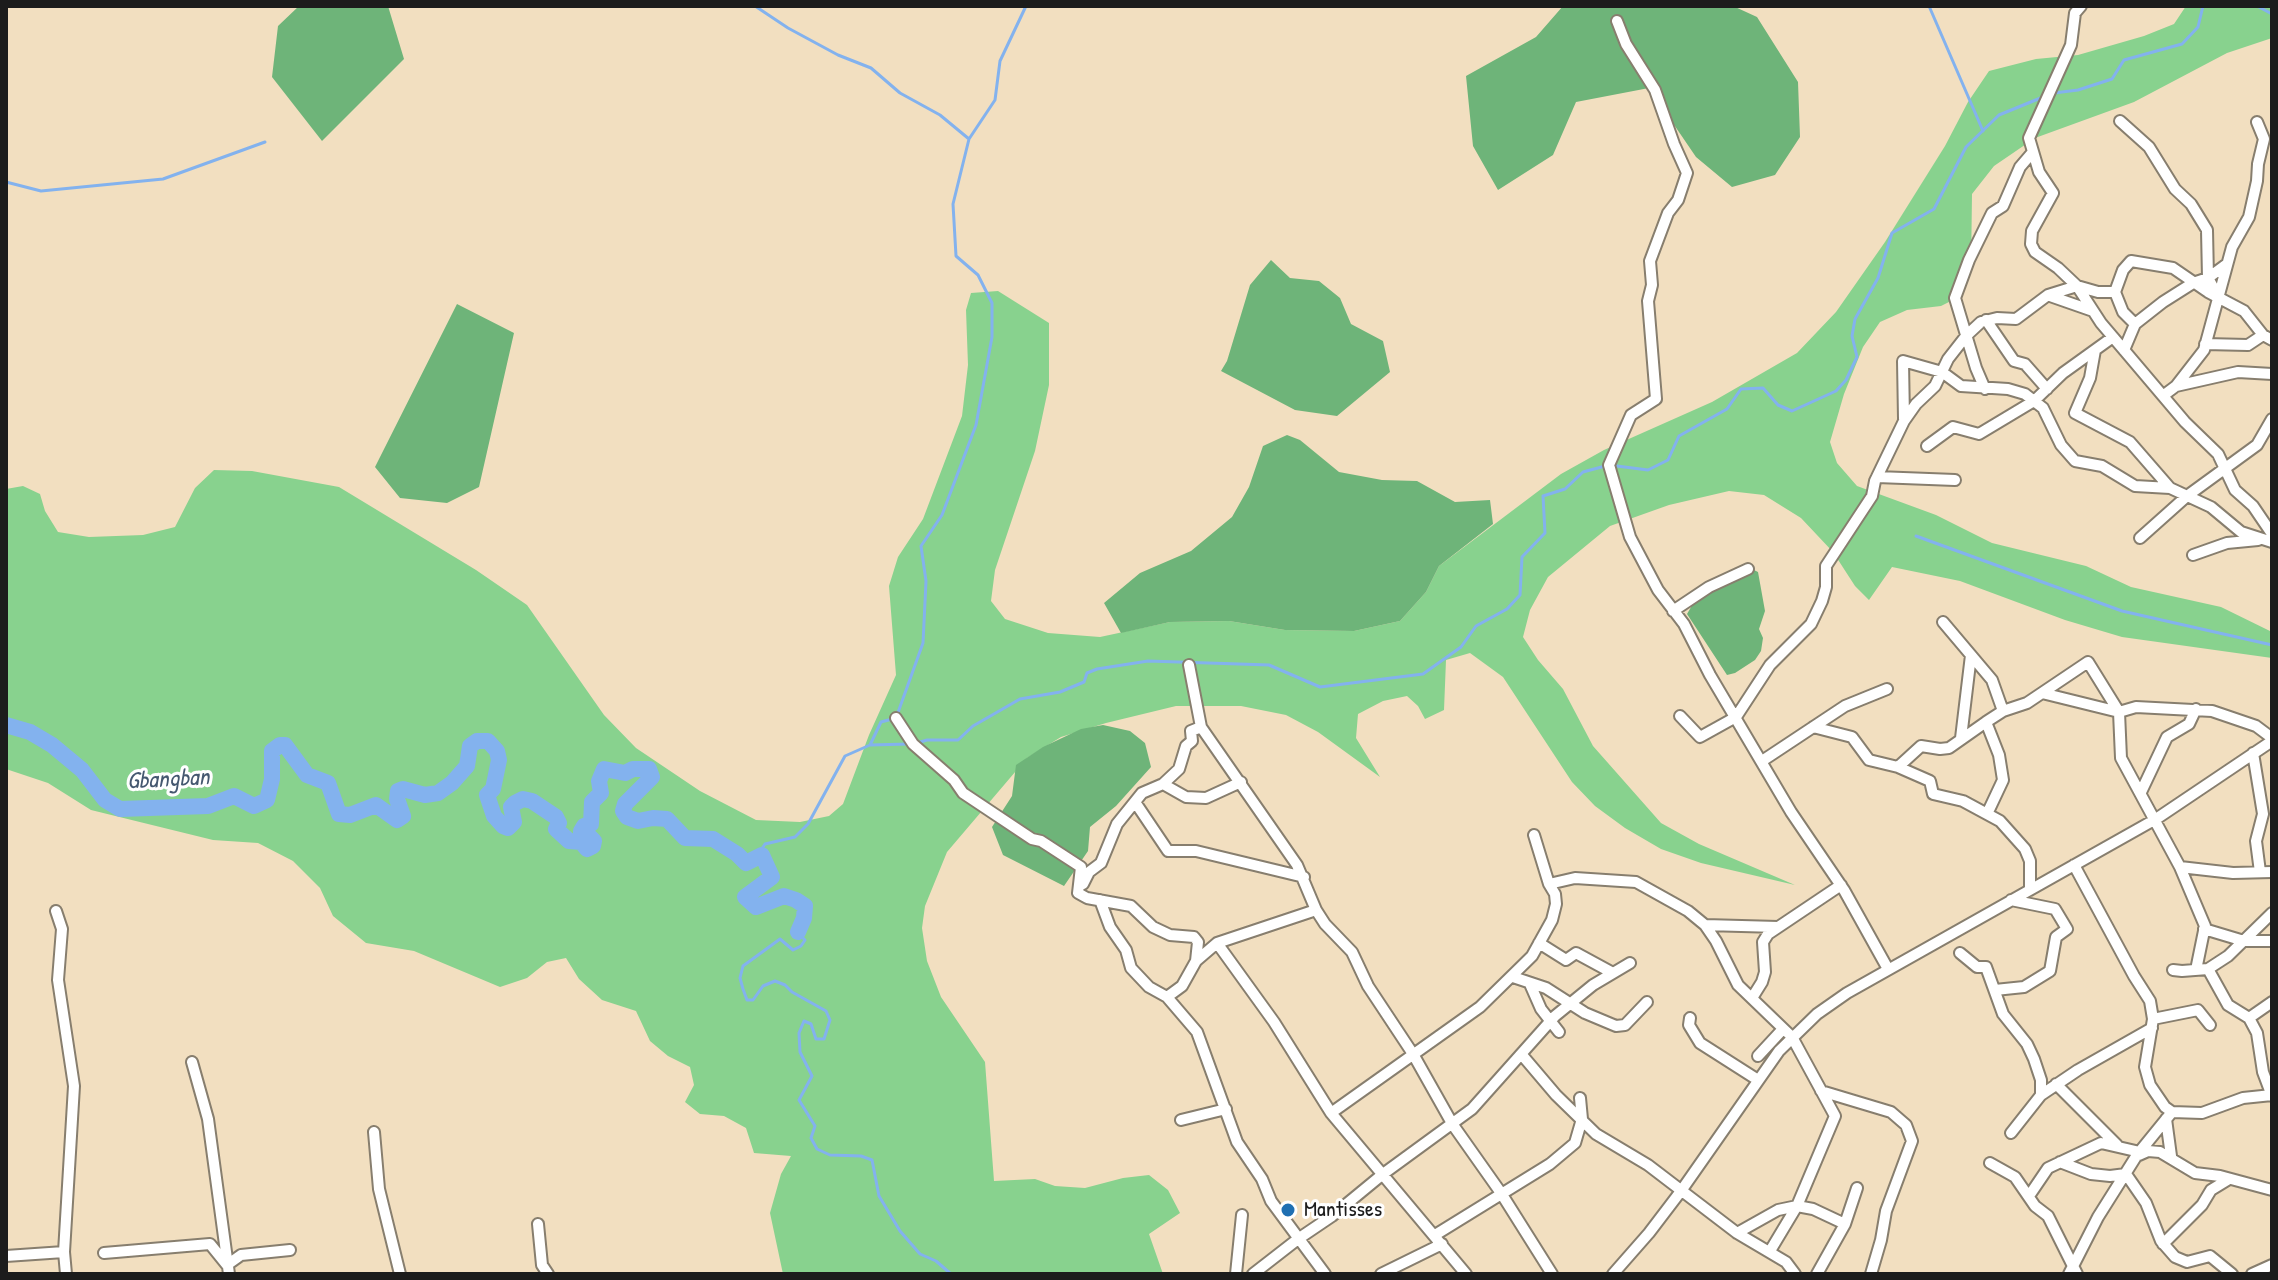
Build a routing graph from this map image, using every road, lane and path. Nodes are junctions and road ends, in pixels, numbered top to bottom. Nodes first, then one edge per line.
1 (2081, 6) edge
2 (1617, 21) dead end
3 (2120, 121) dead end
4 (2257, 122) dead end
5 (2032, 153) junction
6 (2227, 264) junction
7 (2208, 278) junction
8 (2193, 283) junction
9 (2077, 286) junction
10 (2115, 292) junction
11 (2048, 295) junction
12 (2218, 296) junction
13 (2093, 311) junction
14 (1986, 320) junction
15 (2135, 324) junction
16 (1966, 336) junction
17 (2113, 337) junction
18 (2268, 338) edge
19 (2205, 344) junction
20 (2095, 350) junction
21 (2124, 350) junction
22 (1942, 372) junction
23 (2272, 374) edge
24 (2176, 386) junction
25 (1985, 389) junction
26 (2047, 389) junction
27 (2164, 395) junction
28 (2034, 401) junction
29 (2272, 419) edge
30 (1904, 421) junction
31 (1927, 446) dead end
32 (2225, 469) junction
33 (1877, 477) junction
34 (1955, 480) dead end
35 (2170, 488) junction
36 (2187, 496) junction
37 (2140, 538) dead end
38 (2270, 538) edge
39 (2193, 555) dead end
40 (1748, 569) dead end
41 (1673, 611) junction
42 (1943, 622) dead end
43 (1971, 655) junction
44 (1189, 665) dead end
45 (1887, 689) dead end
46 (2042, 693) junction
47 (2196, 709) junction
48 (2003, 711) junction
49 (2119, 712) junction
50 (1680, 716) dead end
51 (1736, 717) junction
52 (896, 718) dead end
53 (1986, 722) junction
54 (1201, 727) junction
55 (1813, 727) junction
56 (1961, 738) junction
57 (2272, 740) edge
58 (2253, 753) junction
59 (1762, 761) junction
60 (1898, 767) junction
61 (1241, 782) junction
62 (1163, 784) junction
63 (2141, 792) junction
64 (1135, 802) junction
65 (1987, 814) junction
66 (2156, 819) junction
67 (1534, 835) dead end
68 (2074, 865) junction
69 (2180, 867) junction
70 (2266, 872) edge
71 (1304, 877) junction
72 (1549, 884) junction
73 (1841, 885) junction
74 (2030, 890) junction
75 (1078, 893) junction
76 (1100, 900) junction
77 (2011, 900) junction
78 (1316, 910) junction
79 (56, 911) dead end
80 (2272, 913) edge
81 (1705, 925) junction
82 (1778, 927) junction
83 (2204, 929) junction
84 (2244, 941) junction
85 (2272, 941) edge
86 (1217, 943) junction
87 (1539, 943) junction
88 (1960, 953) dead end
89 (1196, 961) junction
90 (1630, 963) dead end
91 (1888, 969) junction
92 (2208, 969) junction
93 (2173, 970) dead end
94 (2196, 970) junction
95 (1611, 972) junction
96 (1513, 977) junction
97 (1530, 984) junction
98 (1995, 990) junction
99 (1167, 997) junction
100 (1752, 998) junction
101 (1571, 1002) junction
102 (1647, 1002) dead end
103 (2272, 1002) edge
104 (1690, 1018) dead end
105 (2249, 1018) junction
106 (1551, 1020) junction
107 (2152, 1023) junction
108 (2210, 1025) dead end
109 (1559, 1032) dead end
110 (1787, 1033) junction
111 (2272, 1049) edge
112 (1413, 1054) junction
113 (1522, 1055) junction
114 (2260, 1055) junction
115 (1758, 1056) dead end
116 (192, 1062) dead end
117 (1758, 1080) junction
118 (2056, 1084) junction
119 (1821, 1091) junction
120 (2041, 1095) junction
121 (2272, 1095) edge
122 (1580, 1098) dead end
123 (1226, 1109) junction
124 (1331, 1113) junction
125 (2169, 1116) junction
126 (1582, 1119) junction
127 (1181, 1120) dead end
128 (1453, 1125) junction
129 (374, 1132) dead end
130 (2011, 1133) dead end
131 (1602, 1138) junction
132 (1575, 1143) junction
133 (2119, 1147) junction
134 (2138, 1154) junction
135 (2171, 1156) junction
136 (2060, 1162) junction
137 (1990, 1163) dead end
138 (1383, 1174) junction
139 (2126, 1174) junction
140 (2229, 1179) junction
141 (1857, 1188) dead end
142 (2272, 1190) edge
143 (1681, 1191) junction
144 (1501, 1193) junction
145 (2029, 1196) junction
146 (1797, 1206) junction
147 (1242, 1215) dead end
148 (538, 1224) dead end
149 (1845, 1224) junction
150 (1737, 1233) junction
151 (1298, 1239) junction
152 (1438, 1239) junction
153 (2163, 1244) junction
154 (290, 1250) dead end
155 (1770, 1251) junction
156 (64, 1252) junction
157 (104, 1253) dead end
158 (6, 1256) edge
159 (2272, 1264) edge
160 (228, 1269) edge
161 (2073, 1271) edge
162 (66, 1274) edge
163 (400, 1274) edge
164 (548, 1274) edge
165 (1236, 1274) edge
166 (1253, 1274) edge
167 (1325, 1274) edge
168 (1381, 1274) edge
169 (1466, 1274) edge
170 (1552, 1274) edge
171 (1613, 1274) edge
172 (1795, 1274) edge
173 (1817, 1274) edge
174 (1871, 1274) edge
175 (2232, 1274) edge
176 (2252, 1274) edge
177 (2267, 1274) edge

1 - 5 street
2 - 41 street
3 - 7 street
4 - 6 street
5 - 9 street
5 - 16 street
6 - 7 street
6 - 12 street
7 - 8 street
7 - 12 street
8 - 10 street
8 - 12 street
8 - 15 street
9 - 10 street
9 - 11 street
9 - 13 street
10 - 15 street
11 - 13 street
11 - 14 street
12 - 18 street
12 - 19 street
13 - 17 street
14 - 16 street
14 - 26 street
15 - 21 street
16 - 22 street
16 - 25 street
17 - 20 street
17 - 21 street
18 - 19 street
19 - 24 street
20 - 26 street
20 - 35 street
21 - 27 street
22 - 25 street
22 - 30 street
22 - 30 street
23 - 24 street
24 - 27 street
25 - 28 street
26 - 28 street
27 - 32 street
28 - 31 street
28 - 35 street
29 - 32 street
30 - 33 street
32 - 36 street
32 - 38 street
33 - 34 street
33 - 51 street
35 - 36 street
36 - 37 street
36 - 38 street
38 - 39 street
40 - 41 street
41 - 51 street
42 - 43 street
43 - 48 street
43 - 56 street
44 - 54 street
45 - 55 street
46 - 48 street
46 - 49 street
46 - 49 street
47 - 49 street
47 - 57 street
47 - 63 street
48 - 53 street
49 - 63 street
50 - 51 street
51 - 59 street
52 - 75 street
53 - 56 street
53 - 65 street
54 - 61 street
54 - 62 street
55 - 59 street
55 - 60 street
56 - 60 street
57 - 58 street
58 - 66 street
58 - 70 street
59 - 73 street
60 - 65 street
61 - 62 street
61 - 71 street
62 - 64 street
63 - 66 street
64 - 71 street
64 - 75 street
65 - 74 street
66 - 68 street
66 - 69 street
67 - 72 street
68 - 74 street
68 - 107 street
69 - 70 street
69 - 83 street
71 - 78 street
72 - 81 street
72 - 87 street
73 - 82 street
73 - 91 street
74 - 77 street
75 - 76 street
76 - 89 street
76 - 99 street
77 - 91 street
77 - 98 street
78 - 86 street
78 - 112 street
79 - 156 street
80 - 84 street
81 - 82 street
81 - 100 street
82 - 100 street
83 - 84 street
83 - 94 street
84 - 85 street
84 - 92 street
86 - 89 street
86 - 124 street
87 - 95 street
87 - 96 street
88 - 98 street
89 - 99 street
90 - 95 street
91 - 110 street
92 - 94 street
92 - 105 street
93 - 94 street
95 - 101 street
96 - 97 street
96 - 112 street
97 - 101 street
97 - 106 street
98 - 120 street
99 - 123 street
100 - 110 street
101 - 102 street
101 - 106 street
103 - 105 street
104 - 117 street
105 - 114 street
106 - 109 street
106 - 113 street
107 - 108 street
107 - 118 street
107 - 125 street
110 - 115 street
110 - 117 street
110 - 119 street
111 - 114 street
112 - 124 street
112 - 128 street
113 - 126 street
113 - 128 street
114 - 121 street
116 - 160 street
117 - 143 street
118 - 120 street
118 - 133 street
119 - 146 street
119 - 174 street
120 - 130 street
121 - 125 street
122 - 126 street
123 - 127 street
123 - 151 street
124 - 138 street
125 - 134 street
125 - 135 street
126 - 131 street
126 - 132 street
128 - 138 street
128 - 144 street
129 - 163 street
131 - 132 street
131 - 143 street
132 - 144 street
133 - 134 street
133 - 136 street
134 - 135 street
134 - 139 street
135 - 140 street
136 - 139 street
136 - 145 street
137 - 145 street
138 - 151 street
138 - 152 street
139 - 153 street
139 - 161 street
140 - 142 street
140 - 153 street
141 - 149 street
143 - 150 street
143 - 171 street
144 - 152 street
144 - 170 street
145 - 161 street
146 - 149 street
146 - 150 street
146 - 155 street
147 - 165 street
148 - 164 street
149 - 173 street
150 - 155 street
151 - 166 street
151 - 167 street
152 - 168 street
152 - 169 street
153 - 175 street
154 - 160 street
155 - 172 street
156 - 158 street
156 - 162 street
157 - 160 street
159 - 176 street
159 - 177 street

